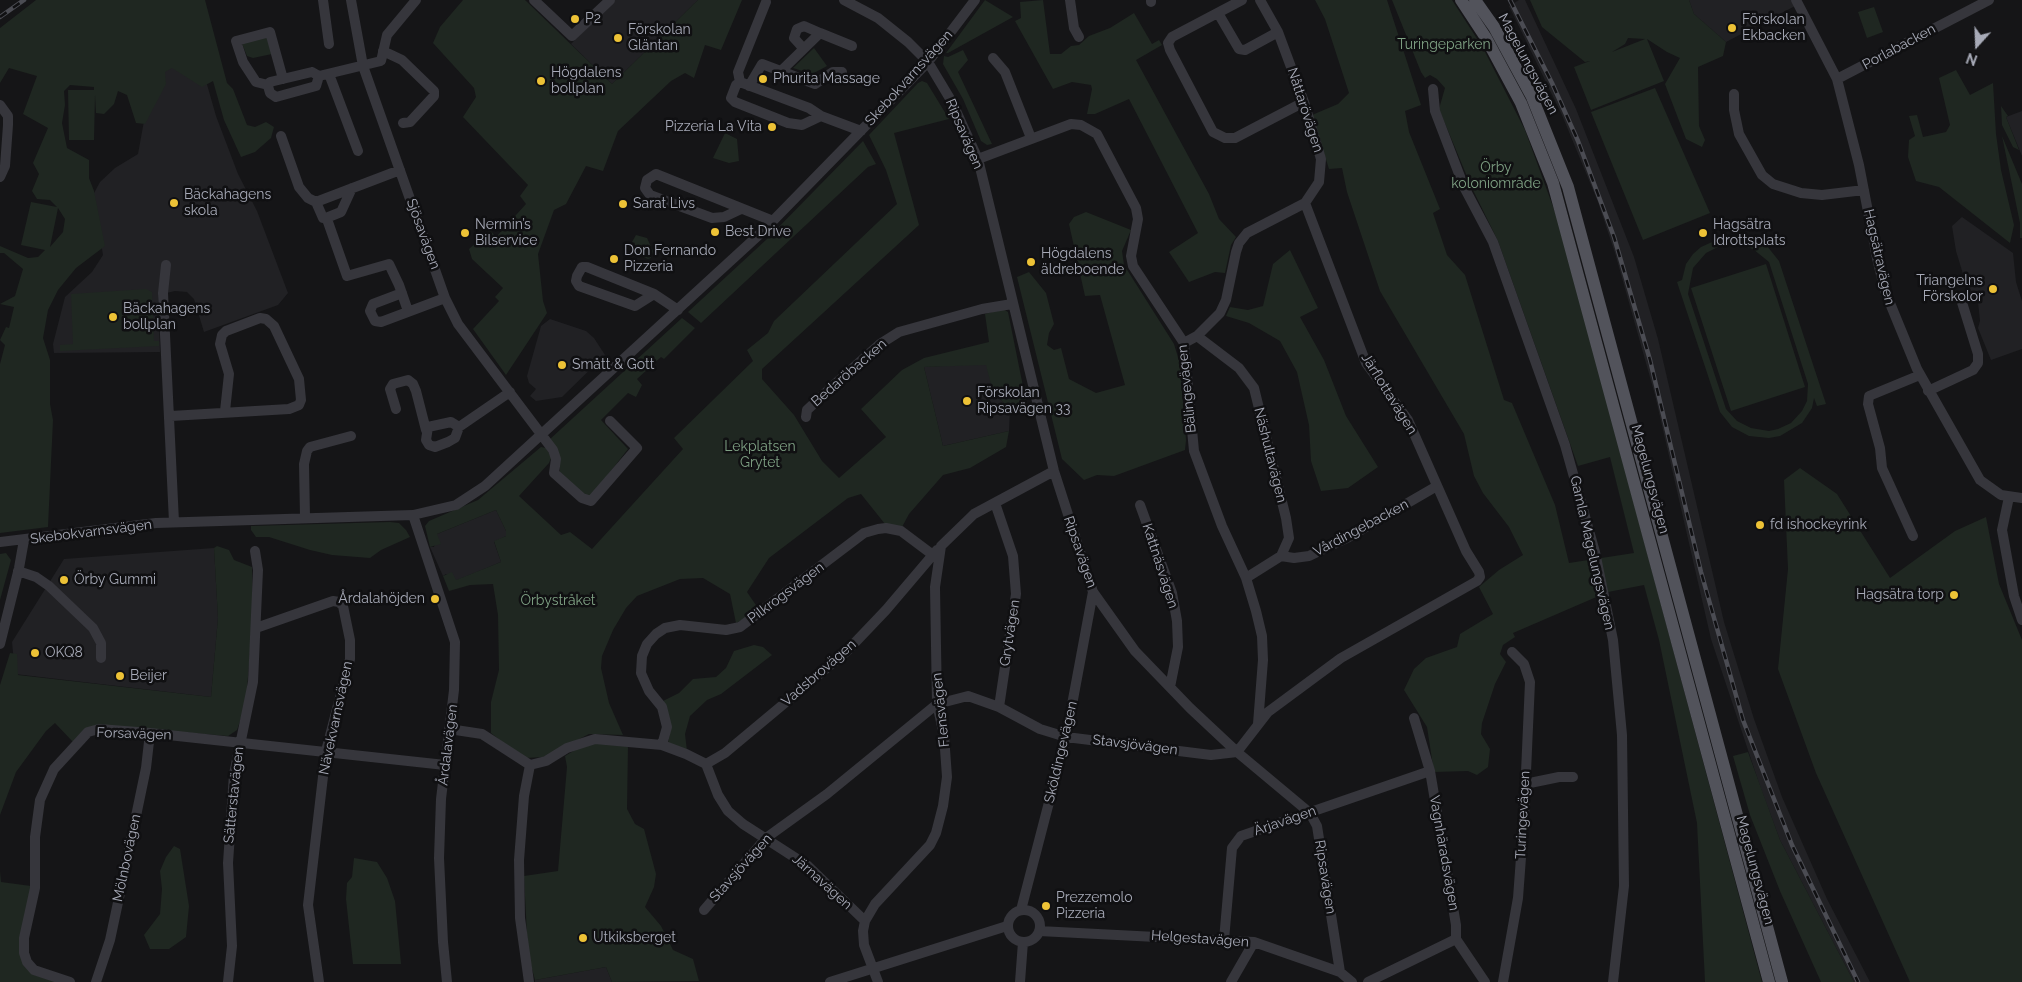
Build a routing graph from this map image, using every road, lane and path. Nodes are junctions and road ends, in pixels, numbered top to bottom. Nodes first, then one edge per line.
1 (322, 0) edge
2 (351, 0) edge
3 (416, 0) edge
4 (534, 0) edge
5 (610, 0) edge
6 (844, 0) edge
7 (975, 0) edge
8 (1070, 0) edge
9 (1242, 0) edge
10 (1260, 0) edge
11 (1461, 0) edge
12 (1475, 0) edge
13 (1796, 0) edge
14 (1989, 0) edge
15 (766, 2) dead end
16 (1218, 13) junction
17 (1278, 32) junction
18 (820, 34) junction
19 (1079, 37) dead end
20 (329, 44) dead end
21 (852, 46) dead end
22 (803, 48) junction
23 (383, 51) junction
24 (993, 58) dead end
25 (928, 62) junction
26 (363, 66) junction
27 (781, 72) junction
28 (842, 72) dead end
29 (324, 75) junction
30 (283, 79) junction
31 (1837, 79) junction
32 (745, 84) junction
33 (268, 85) junction
34 (1433, 89) dead end
35 (1734, 94) dead end
36 (1304, 102) junction
37 (0, 105) edge
38 (821, 116) junction
39 (403, 123) dead end
40 (861, 132) junction
41 (282, 136) dead end
42 (1031, 138) junction
43 (358, 151) dead end
44 (978, 159) junction
45 (400, 170) junction
46 (0, 177) edge
47 (352, 188) junction
48 (1864, 190) junction
49 (316, 202) junction
50 (1305, 203) junction
51 (741, 209) junction
52 (326, 218) junction
53 (773, 221) junction
54 (166, 265) dead end
55 (402, 292) junction
56 (654, 294) junction
57 (1960, 296) dead end
58 (445, 298) junction
59 (1012, 304) junction
60 (678, 310) junction
61 (408, 311) junction
62 (1197, 336) junction
63 (1184, 343) junction
64 (1920, 375) junction
65 (1928, 391) junction
66 (510, 392) junction
67 (396, 409) dead end
68 (225, 411) junction
69 (171, 416) junction
70 (806, 417) dead end
71 (610, 422) dead end
72 (459, 426) junction
73 (426, 430) junction
74 (542, 434) junction
75 (351, 436) dead end
76 (1054, 471) junction
77 (1436, 486) junction
78 (2005, 496) junction
79 (2022, 498) edge
80 (995, 503) junction
81 (1140, 505) dead end
82 (413, 515) junction
83 (306, 516) junction
84 (174, 522) junction
85 (1913, 536) dead end
86 (24, 540) junction
87 (0, 542) edge
88 (941, 546) junction
89 (255, 550) dead end
90 (933, 554) junction
91 (1282, 556) junction
92 (920, 570) junction
93 (18, 572) junction
94 (1246, 578) junction
95 (936, 579) junction
96 (1092, 592) junction
97 (2022, 620) edge
98 (256, 628) junction
99 (0, 644) edge
100 (1512, 652) dead end
101 (101, 658) dead end
102 (1170, 687) junction
103 (937, 704) junction
104 (999, 707) junction
105 (1414, 718) dead end
106 (1258, 724) junction
107 (449, 729) junction
108 (150, 733) junction
109 (1066, 737) junction
110 (240, 741) junction
111 (662, 745) junction
112 (326, 751) junction
113 (1237, 752) junction
114 (706, 764) junction
115 (446, 765) junction
116 (530, 765) junction
117 (1430, 771) junction
118 (1573, 777) dead end
119 (1526, 784) junction
120 (1310, 812) junction
121 (766, 838) junction
122 (704, 910) dead end
123 (1021, 910) junction
124 (865, 921) junction
125 (1008, 926) junction
126 (1039, 931) junction
127 (1456, 939) junction
128 (1224, 940) junction
129 (1023, 942) junction
130 (1254, 942) junction
131 (874, 968) junction
132 (1340, 972) junction
133 (70, 982) edge
134 (96, 982) edge
135 (228, 982) edge
136 (319, 982) edge
137 (447, 982) edge
138 (529, 982) edge
139 (830, 982) edge
140 (878, 982) edge
141 (1020, 982) edge
142 (1231, 982) edge
143 (1352, 982) edge
144 (1368, 982) edge
145 (1485, 982) edge
146 (1503, 982) edge
147 (1613, 982) edge
148 (1769, 982) edge
149 (1782, 982) edge

1 - 20 street
2 - 26 street, Sjösavägen
3 - 23 street
4 - 5 street
6 - 25 street, Ripsavägen
7 - 25 street, Skebokvarnsvägen
8 - 19 street
9 - 16 street
10 - 17 street, Nåttarövägen
11 - 148 main road, Magelungsvägen
12 - 149 main road, Magelungsvägen
13 - 31 street, Hagsätravägen
14 - 31 street, Porlabacken
15 - 32 street
16 - 17 street
16 - 36 street
17 - 36 street, Nåttarövägen
18 - 21 street
18 - 22 street
18 - 22 street
22 - 27 street
23 - 26 street
23 - 39 street
24 - 42 street
25 - 40 street, Skebokvarnsvägen
25 - 44 street, Ripsavägen
26 - 29 street
26 - 45 street, Sjösavägen
27 - 28 street
27 - 32 street
29 - 30 street
29 - 33 street
29 - 43 street
30 - 33 street
30 - 33 street
31 - 48 street, Hagsätravägen
32 - 38 street, Skebokvarnsvägen
32 - 38 street
34 - 147 street, Gamla Magelungsvägen
35 - 48 street
36 - 50 street, Nåttarövägen
37 - 46 street
38 - 40 street, Skebokvarnsvägen
40 - 53 street, Skebokvarnsvägen
41 - 49 street
42 - 44 street, Bälingevägen
42 - 63 street, Bälingevägen
44 - 59 street, Ripsavägen
45 - 47 street
45 - 58 street, Sjösavägen
47 - 49 street
47 - 52 street
48 - 64 street, Hagsätravägen
49 - 52 street
50 - 62 street
50 - 77 street, Järflottavägen
51 - 51 street
51 - 53 street
52 - 55 street
53 - 60 street, Skebokvarnsvägen
54 - 69 street
55 - 61 street
55 - 61 street
56 - 56 street
56 - 60 street
57 - 65 street
58 - 61 street
58 - 66 street, Sjösavägen
59 - 70 street, Bedaröbacken
59 - 76 street, Ripsavägen
60 - 74 street, Skebokvarnsvägen
62 - 63 street
62 - 91 street, Näshultavägen
63 - 94 street, Bälingevägen
64 - 65 street, Hagsätravägen
64 - 85 street
65 - 78 street, Hagsätravägen
66 - 72 street
66 - 74 street, Sjösavägen
67 - 73 street
68 - 68 street
68 - 69 street
69 - 84 street
71 - 74 street
72 - 73 street
72 - 73 street
74 - 82 street, Skebokvarnsvägen
75 - 83 street
76 - 80 street
76 - 96 street, Ripsavägen
77 - 91 street, Vårdingebacken
77 - 106 street, Järflottavägen
78 - 79 street
78 - 97 street
80 - 88 street
80 - 104 street, Grytvägen
81 - 102 street, Kattnäsvägen
82 - 83 street, Skebokvarnsvägen
82 - 107 street, Årdalavägen
83 - 84 street, Skebokvarnsvägen
84 - 86 street, Skebokvarnsvägen
86 - 87 street
86 - 93 street, Skebokvarnsvägen
88 - 90 street, Vadsbrovägen
88 - 95 street, Flensvägen
89 - 98 street, Sätterstavägen
90 - 92 street, Vadsbrovägen
90 - 111 street, Pilkrogsvägen
91 - 94 street
92 - 95 street
92 - 114 street, Vadsbrovägen
93 - 99 street, Skebokvarnsvägen
93 - 101 street
94 - 106 street, Bälingevägen
95 - 103 street, Flensvägen
96 - 102 street, Ripsavägen
96 - 109 street, Sköldingevägen
98 - 110 street, Sätterstavägen
98 - 112 street, Nävekvarnsvägen
100 - 119 street, Turingevägen
102 - 113 street, Ripsavägen
103 - 104 street, Stavsjövägen
103 - 121 street, Stavsjövägen
103 - 124 street, Flensvägen
104 - 109 street, Stavsjövägen
105 - 117 street, Vagnhäradsvägen
106 - 113 street
107 - 115 street, Årdalavägen
107 - 116 street
108 - 110 street, Forsavägen
108 - 133 street, Forsavägen
108 - 134 street, Mölnbovägen
109 - 113 street, Stavsjövägen
109 - 123 street, Sköldingevägen
110 - 112 street, Forsavägen
110 - 135 street, Sätterstavägen
111 - 114 street
111 - 116 street
112 - 115 street, Forsavägen
112 - 136 street, Nävekvarnsvägen
113 - 120 street, Ripsavägen
114 - 121 street, Järnavägen
115 - 137 street, Årdalavägen
116 - 138 street
117 - 120 street, Ärjavägen
117 - 127 street, Vagnhäradsvägen
118 - 119 street
119 - 146 street, Turingevägen
120 - 128 street, Ärjavägen
120 - 132 street, Ripsavägen
121 - 122 street, Stavsjövägen
121 - 124 street, Järnavägen
123 - 125 street, Sköldingevägen
123 - 126 street
124 - 131 street
125 - 129 street
125 - 131 street
126 - 128 street, Helgestavägen
126 - 129 street
127 - 144 street
127 - 145 street, Vagnhäradsvägen
128 - 130 street, Helgestavägen
129 - 141 street
130 - 132 street, Helgestavägen
130 - 142 street
131 - 139 street
131 - 140 street
132 - 143 street, Helgestavägen

